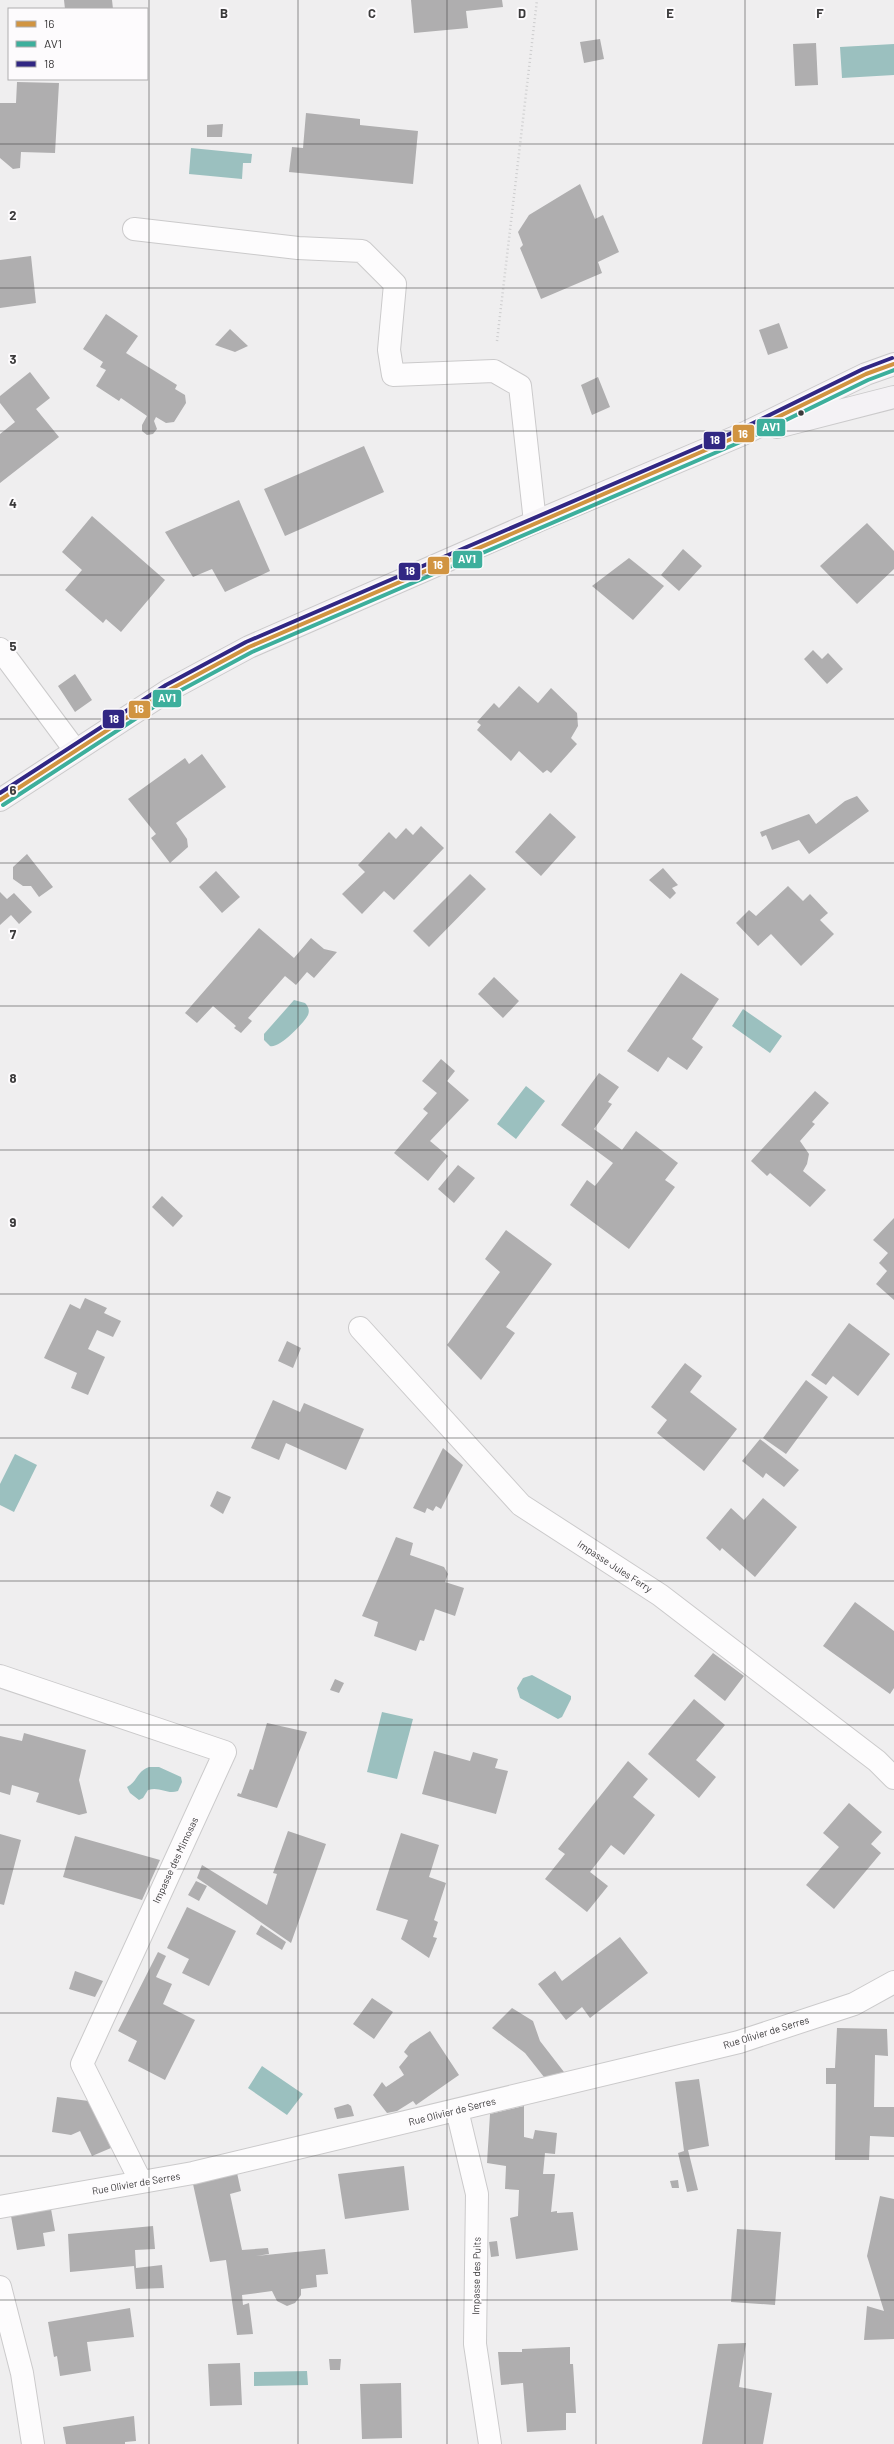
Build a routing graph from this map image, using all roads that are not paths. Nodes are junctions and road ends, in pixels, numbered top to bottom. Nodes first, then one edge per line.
1 (134, 229) dead end
2 (894, 364) edge
3 (894, 396) edge
4 (743, 434) junction
5 (535, 522) junction
6 (0, 649) edge
7 (75, 750) junction
8 (0, 800) edge
9 (360, 1328) dead end
10 (0, 1676) edge
11 (894, 1778) edge
12 (894, 1982) edge
13 (457, 2110) junction
14 (141, 2182) junction
15 (0, 2208) edge
16 (0, 2287) edge
17 (33, 2444) edge
18 (490, 2444) edge

1 - 5 street
2 - 4 main road
3 - 4 main road
4 - 5 main road
5 - 7 main road
6 - 7 street
7 - 8 main road
9 - 11 street, Impasse Jules Ferry
10 - 14 street, Impasse des Mimosas
12 - 13 street, Rue Olivier de Serres
13 - 14 street, Rue Olivier de Serres
13 - 18 street, Impasse des Puits
14 - 15 street, Rue Olivier de Serres
16 - 17 street

